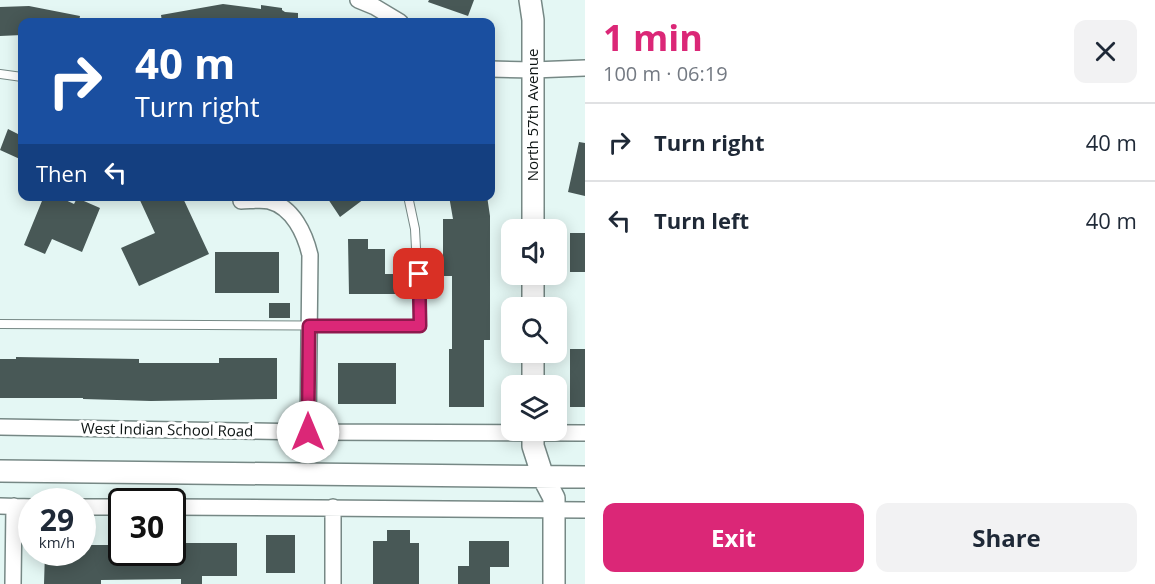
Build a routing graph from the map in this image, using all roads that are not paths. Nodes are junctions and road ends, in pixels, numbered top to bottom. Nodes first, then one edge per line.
1 (358, 0) edge
2 (530, 0) edge
3 (393, 18) edge
4 (585, 68) edge
5 (495, 69) edge
6 (533, 70) junction
7 (0, 74) edge
8 (18, 76) edge
9 (241, 201) dead end
10 (409, 201) edge
11 (533, 219) edge
12 (0, 324) edge
13 (309, 326) junction
14 (0, 427) edge
15 (501, 431) edge
16 (308, 432) junction
17 (567, 432) edge
18 (585, 433) edge
19 (533, 441) edge
20 (0, 471) edge
21 (543, 477) junction
22 (585, 477) edge
23 (7, 506) edge
24 (186, 507) edge
25 (333, 507) junction
26 (554, 509) junction
27 (585, 510) edge
28 (13, 584) edge
29 (333, 584) edge
30 (554, 584) edge

1 - 3 street
2 - 6 main road, North 57th Avenue
4 - 6 street
5 - 6 street
6 - 11 main road, North 57th Avenue
7 - 8 lane
9 - 13 street
10 - 13 lane
12 - 13 lane
13 - 16 street
14 - 16 street, West Indian School Road
15 - 16 street, West Indian School Road
17 - 18 street, West Indian School Road
19 - 21 main road
20 - 21 main road
21 - 22 main road
21 - 26 main road
23 - 28 street
24 - 25 street
25 - 26 street
25 - 29 street
26 - 27 street
26 - 30 main road

